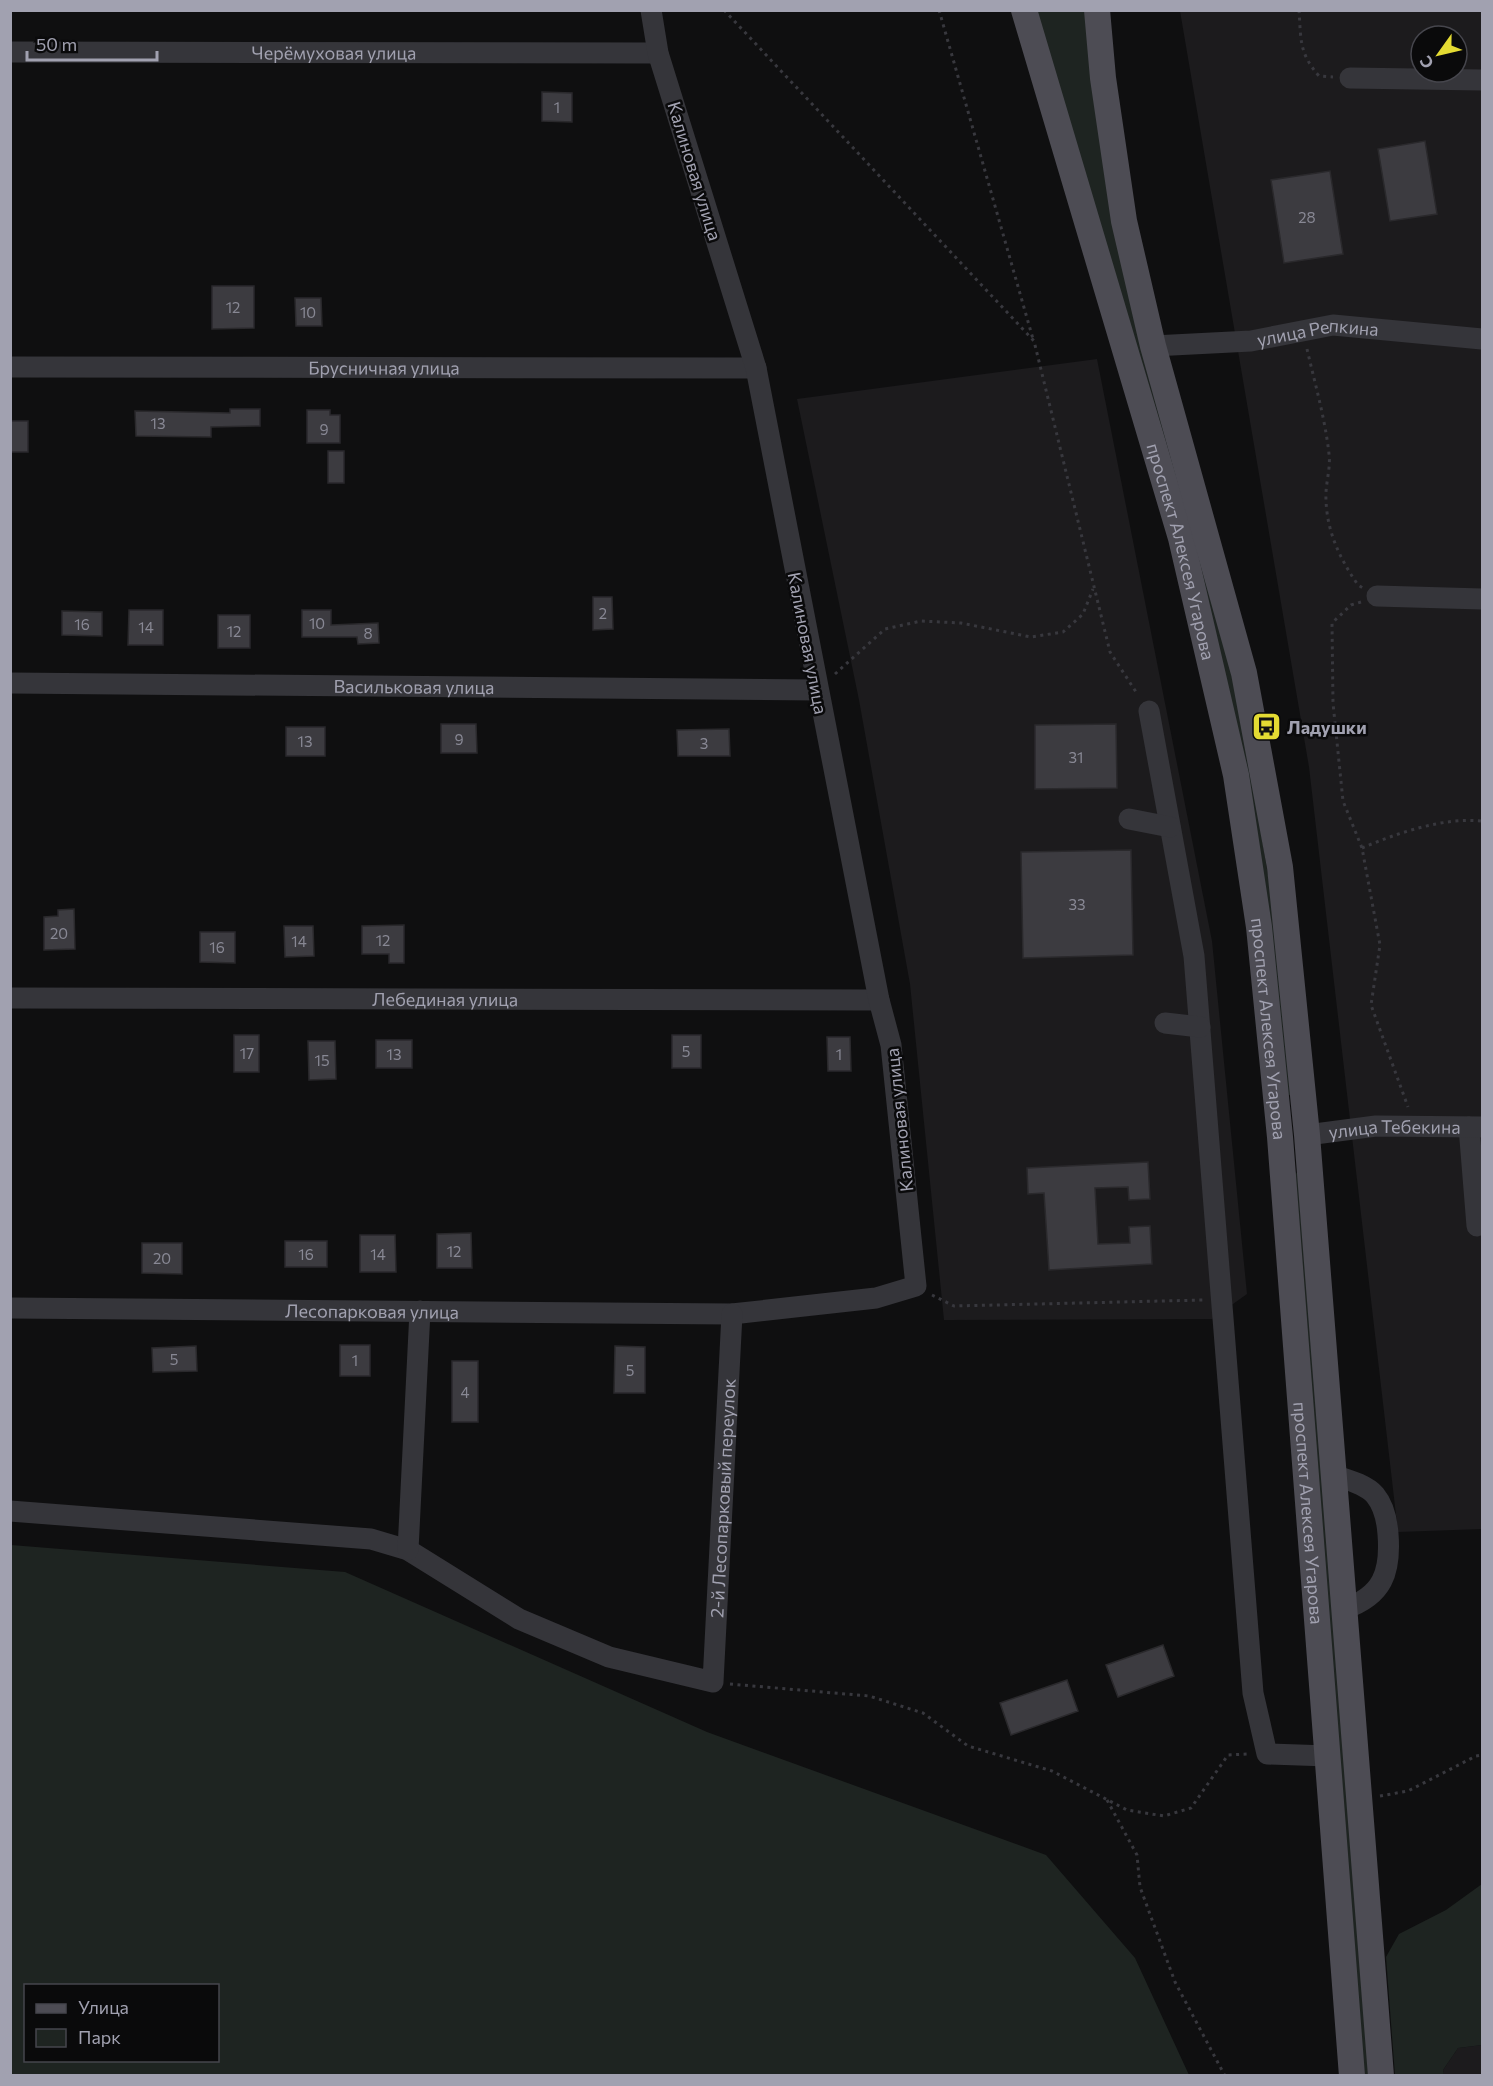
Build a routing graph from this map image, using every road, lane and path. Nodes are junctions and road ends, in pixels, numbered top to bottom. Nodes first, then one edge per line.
1 (651, 10) edge
2 (724, 10) edge
3 (939, 10) edge
4 (1024, 10) edge
5 (1096, 10) edge
6 (1299, 10) edge
7 (10, 52) edge
8 (658, 53) junction
9 (1350, 78) joint
10 (1482, 80) edge
11 (1303, 331) junction
12 (1482, 339) edge
13 (1034, 341) junction
14 (1153, 345) junction
15 (10, 367) edge
16 (756, 368) junction
17 (1094, 588) junction
18 (1377, 596) junction
19 (1482, 599) edge
20 (10, 683) edge
21 (817, 690) junction
22 (1149, 711) joint
23 (1129, 819) dead end
24 (1482, 821) edge
25 (1170, 827) junction
26 (1362, 848) junction
27 (10, 998) edge
28 (879, 1000) junction
29 (1166, 1023) dead end
30 (1200, 1027) junction
31 (1408, 1126) junction
32 (1476, 1127) edge
33 (1307, 1135) junction
34 (1280, 1137) junction
35 (1477, 1226) dead end
36 (916, 1286) junction
37 (1221, 1299) junction
38 (10, 1308) edge
39 (420, 1311) junction
40 (732, 1314) junction
41 (1333, 1475) junction
42 (10, 1511) edge
43 (408, 1550) junction
44 (1344, 1609) junction
45 (714, 1682) junction
46 (1267, 1754) junction
47 (1482, 1755) edge
48 (1328, 1756) junction
49 (1106, 1799) junction
50 (1361, 1800) junction
51 (1225, 2076) edge
52 (1352, 2076) edge
53 (1381, 2076) edge

1 - 8 street, Калиновая улица
2 - 13 path
3 - 13 path
4 - 34 main road, проспект Алексея Угарова
5 - 14 main road, проспект Алексея Угарова
6 - 9 path
7 - 8 street, Черёмуховая улица
8 - 16 street, Калиновая улица
9 - 10 street
11 - 12 street, улица Репкина
11 - 14 street, улица Репкина
11 - 18 path
13 - 17 path
14 - 33 main road, проспект Алексея Угарова
15 - 16 street, Брусничная улица
16 - 21 street, Калиновая улица
17 - 21 path
17 - 22 path
18 - 19 street
18 - 26 path
20 - 21 street, Васильковая улица
21 - 28 street, Калиновая улица
22 - 25 street
23 - 25 street
24 - 26 path
25 - 30 street
26 - 31 path
27 - 28 street, Лебединая улица
28 - 36 street, Калиновая улица
29 - 30 street
30 - 37 street
31 - 32 street, улица Тебекина
31 - 33 street, улица Тебекина
32 - 35 street
33 - 34 main road
33 - 41 main road, проспект Алексея Угарова
34 - 48 main road, проспект Алексея Угарова
36 - 37 path
36 - 40 street, Лесопарковая улица
37 - 46 street
38 - 39 street, Лесопарковая улица
39 - 40 street, Лесопарковая улица
39 - 43 street
40 - 45 street, 2-й Лесопарковый переулок
41 - 44 main road, проспект Алексея Угарова
41 - 44 street
42 - 43 street
43 - 45 street
44 - 50 main road, проспект Алексея Угарова
45 - 49 path
46 - 48 street
46 - 49 path
47 - 50 path
48 - 52 main road, проспект Алексея Угарова
49 - 51 path
50 - 53 main road, проспект Алексея Угарова

